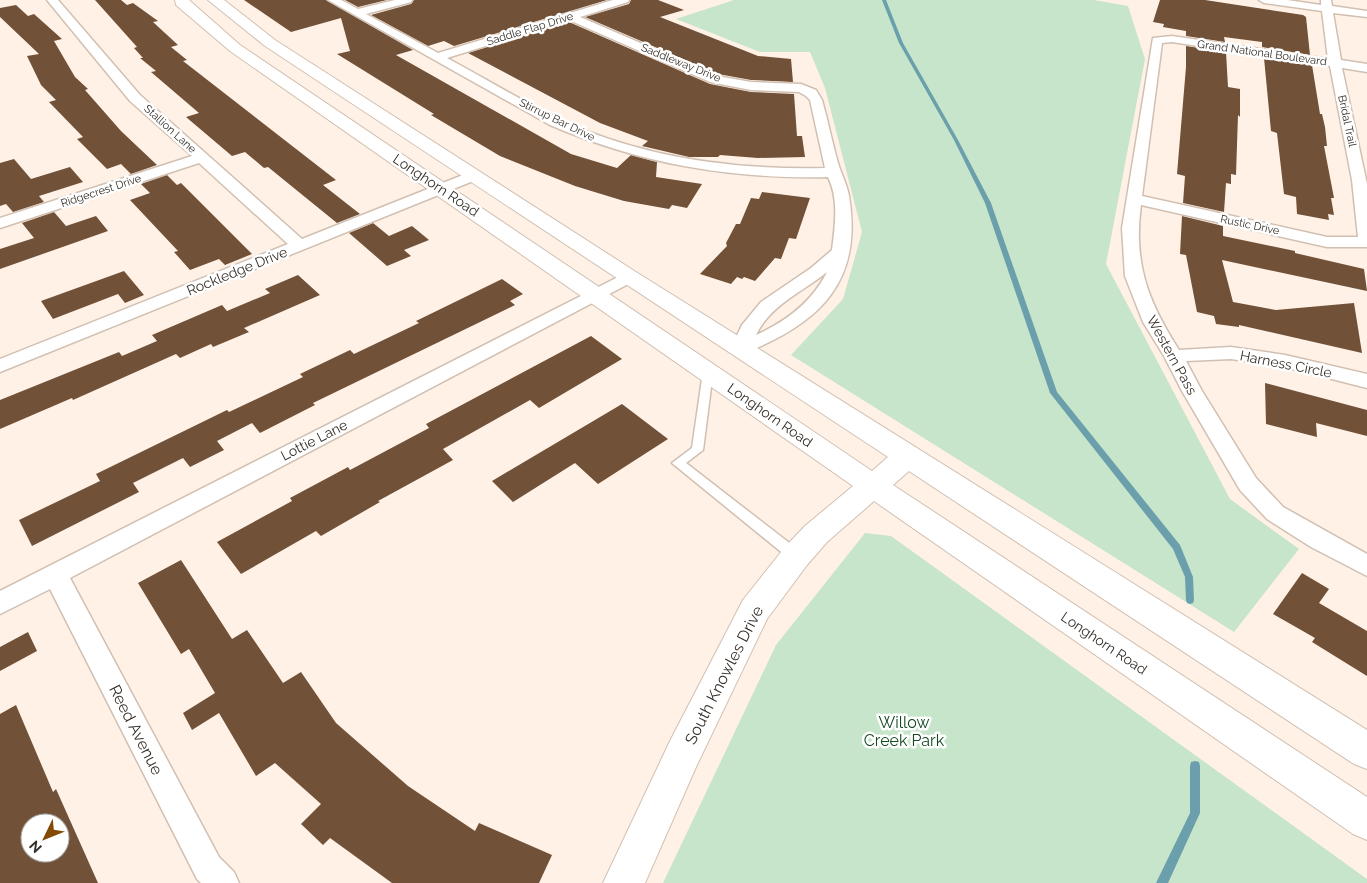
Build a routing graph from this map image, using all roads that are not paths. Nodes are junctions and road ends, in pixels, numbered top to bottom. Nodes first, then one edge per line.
1 (52, 0) edge
2 (182, 0) edge
3 (215, 0) edge
4 (333, 0) edge
5 (407, 0) edge
6 (624, 0) edge
7 (1264, 0) edge
8 (1326, 4) edge
9 (357, 13) junction
10 (1367, 14) edge
11 (571, 17) junction
12 (1158, 40) joint
13 (436, 56) junction
14 (1335, 64) junction
15 (1367, 68) edge
16 (201, 158) junction
17 (834, 172) junction
18 (473, 176) junction
19 (441, 189) junction
20 (1134, 200) junction
21 (0, 223) edge
22 (1367, 242) edge
23 (300, 246) junction
24 (840, 252) junction
25 (628, 276) junction
26 (595, 294) junction
27 (740, 348) junction
28 (1174, 356) junction
29 (0, 366) edge
30 (708, 372) junction
31 (1367, 380) edge
32 (908, 456) junction
33 (873, 486) junction
34 (796, 556) junction
35 (1367, 566) edge
36 (55, 574) junction
37 (0, 603) edge
38 (1367, 751) edge
39 (1367, 820) edge
40 (223, 883) edge
41 (624, 883) edge

1 - 16 street, Stallion Lane
2 - 19 main road, Longhorn Road
3 - 18 main road, Longhorn Road
4 - 9 street, Stirrup Bar Drive
5 - 9 street
6 - 11 street, Saddle Flap Drive
7 - 8 street
8 - 10 street
8 - 14 street, Bridal Trail
9 - 13 street, Stirrup Bar Drive
11 - 13 street, Saddle Flap Drive
11 - 17 street, Saddleway Drive
12 - 14 street, Grand National Boulevard
12 - 20 street, Western Pass
13 - 17 street, Stirrup Bar Drive
14 - 15 street, Grand National Boulevard
14 - 22 street, Bridal Trail
16 - 21 street, Ridgecrest Drive
16 - 23 street, Stallion Lane
17 - 24 street, Saddleway Drive
18 - 19 street, Rockledge Drive
18 - 25 main road, Longhorn Road
19 - 23 street, Rockledge Drive
19 - 26 main road, Longhorn Road
20 - 22 street, Rustic Drive
20 - 28 street, Western Pass
23 - 29 street, Rockledge Drive
24 - 27 street
24 - 27 street, Saddleway Drive
25 - 26 street, Lottie Lane
25 - 27 main road, Longhorn Road
26 - 30 main road, Longhorn Road
26 - 36 street, Lottie Lane
27 - 32 main road, Longhorn Road
28 - 31 street, Harness Circle
28 - 35 street, Western Pass
30 - 33 main road, Longhorn Road
30 - 34 lane
32 - 33 main road, South Knowles Drive
32 - 38 main road, Longhorn Road
33 - 34 main road, South Knowles Drive
33 - 39 main road, Longhorn Road
34 - 41 main road, South Knowles Drive
36 - 37 street, Lottie Lane
36 - 40 street, Reed Avenue

